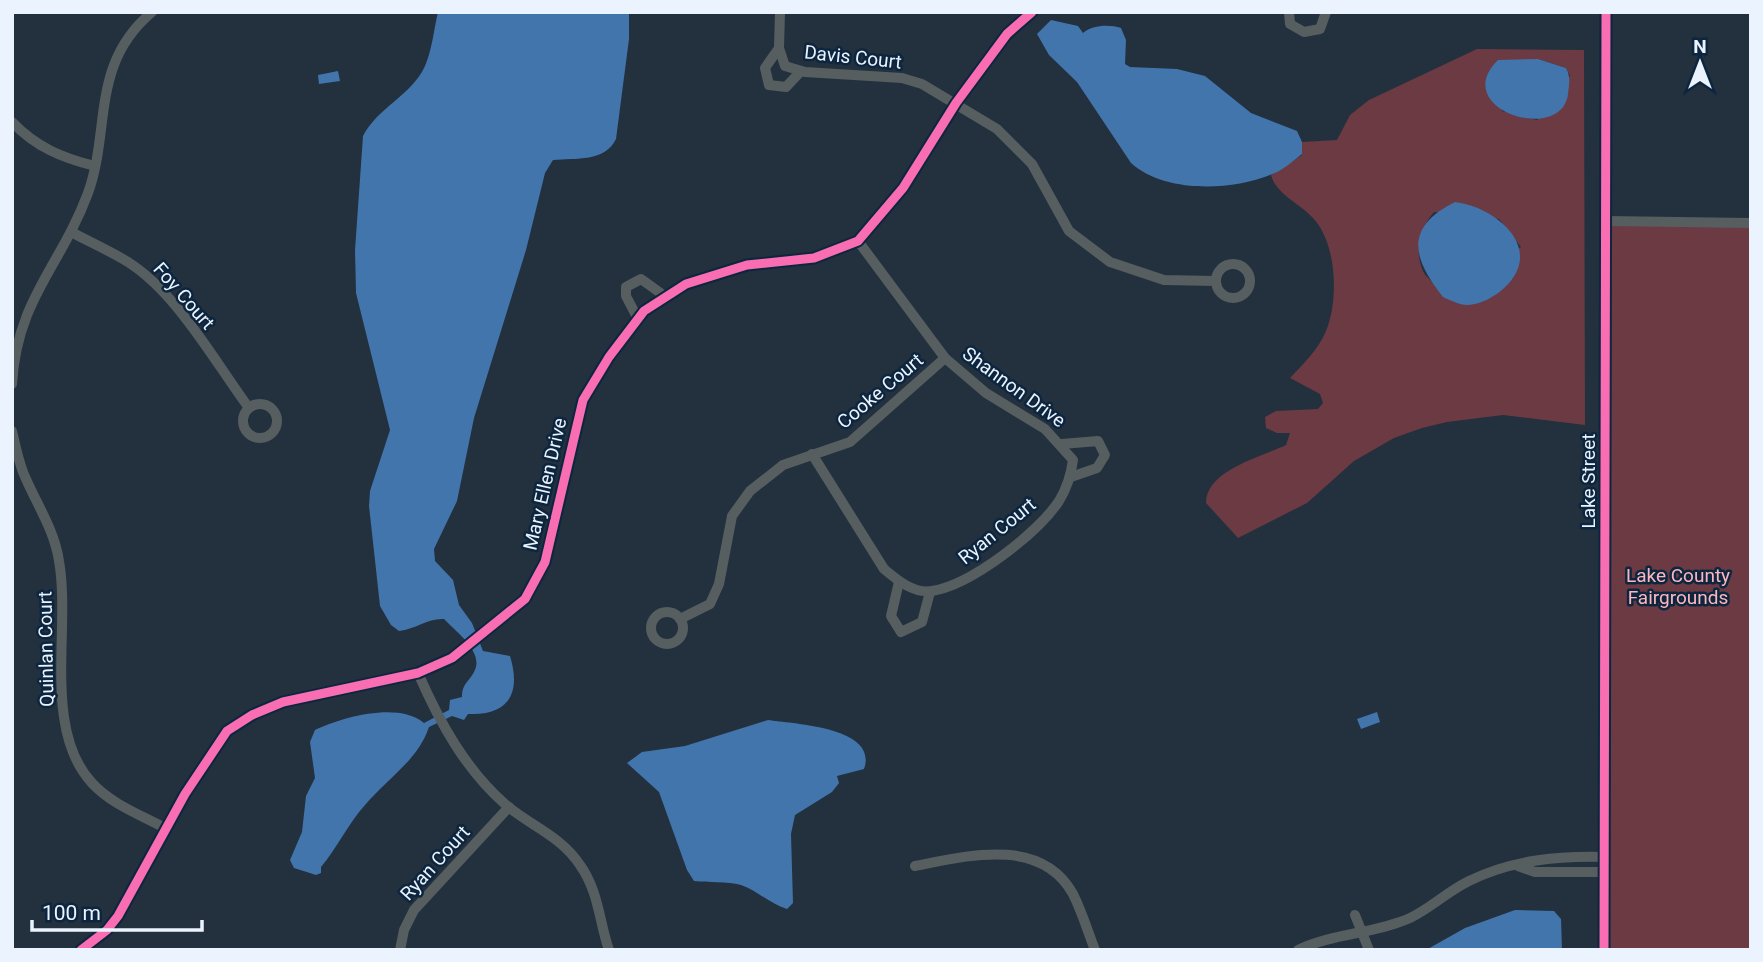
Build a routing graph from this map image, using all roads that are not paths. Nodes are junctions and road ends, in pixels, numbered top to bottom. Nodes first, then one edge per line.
1 (152, 12) edge
2 (780, 12) edge
3 (1032, 12) edge
4 (1289, 12) edge
5 (1326, 12) edge
6 (1606, 12) edge
7 (779, 48) junction
8 (801, 71) junction
9 (956, 103) junction
10 (12, 122) edge
11 (95, 166) junction
12 (1606, 221) junction
13 (1751, 223) edge
14 (71, 232) junction
15 (858, 241) junction
16 (1216, 281) dead end
17 (666, 297) junction
18 (12, 314) edge
19 (24, 318) junction
20 (638, 319) junction
21 (946, 358) junction
22 (12, 384) edge
23 (249, 408) dead end
24 (12, 431) edge
25 (1062, 444) junction
26 (812, 454) junction
27 (1073, 460) joint
28 (1071, 477) junction
29 (899, 582) junction
30 (930, 592) junction
31 (680, 619) dead end
32 (418, 673) junction
33 (509, 807) junction
34 (165, 828) junction
35 (1604, 857) junction
36 (915, 866) dead end
37 (1518, 866) junction
38 (1604, 872) junction
39 (1355, 915) dead end
40 (1365, 933) junction
41 (608, 949) edge
42 (81, 950) edge
43 (400, 950) edge
44 (1095, 950) edge
45 (1298, 950) edge
46 (1369, 950) edge
47 (1604, 950) edge

1 - 11 street
2 - 7 street
3 - 9 street, Mary Ellen Drive
4 - 5 street
6 - 12 street, Lake Street
7 - 8 street, Davis Court
7 - 8 street
8 - 9 street, Davis Court
9 - 15 street, Mary Ellen Drive
9 - 16 street, Davis Court
10 - 11 street
11 - 14 street
12 - 13 street
12 - 35 street, Lake Street
14 - 19 street
14 - 23 street, Foy Court
15 - 17 street, Mary Ellen Drive
15 - 21 street, Shannon Drive
17 - 20 street, Mary Ellen Drive
17 - 20 street
18 - 19 street
19 - 22 street
20 - 32 street, Mary Ellen Drive
21 - 25 street, Shannon Drive
21 - 26 street, Cooke Court
24 - 34 street, Quinlan Court
25 - 27 street, Shannon Drive
25 - 28 street
26 - 29 street
26 - 31 street, Cooke Court
27 - 28 street, Ryan Court
28 - 30 street, Ryan Court
29 - 30 street
29 - 30 street
32 - 33 street
32 - 34 street, Mary Ellen Drive
33 - 41 street
33 - 43 street, Ryan Court
34 - 42 street, Mary Ellen Drive
35 - 37 street
35 - 38 street, Lake Street
36 - 44 street
37 - 38 street
37 - 40 street
38 - 47 street, Lake Street
39 - 40 street
40 - 45 street
40 - 46 street

